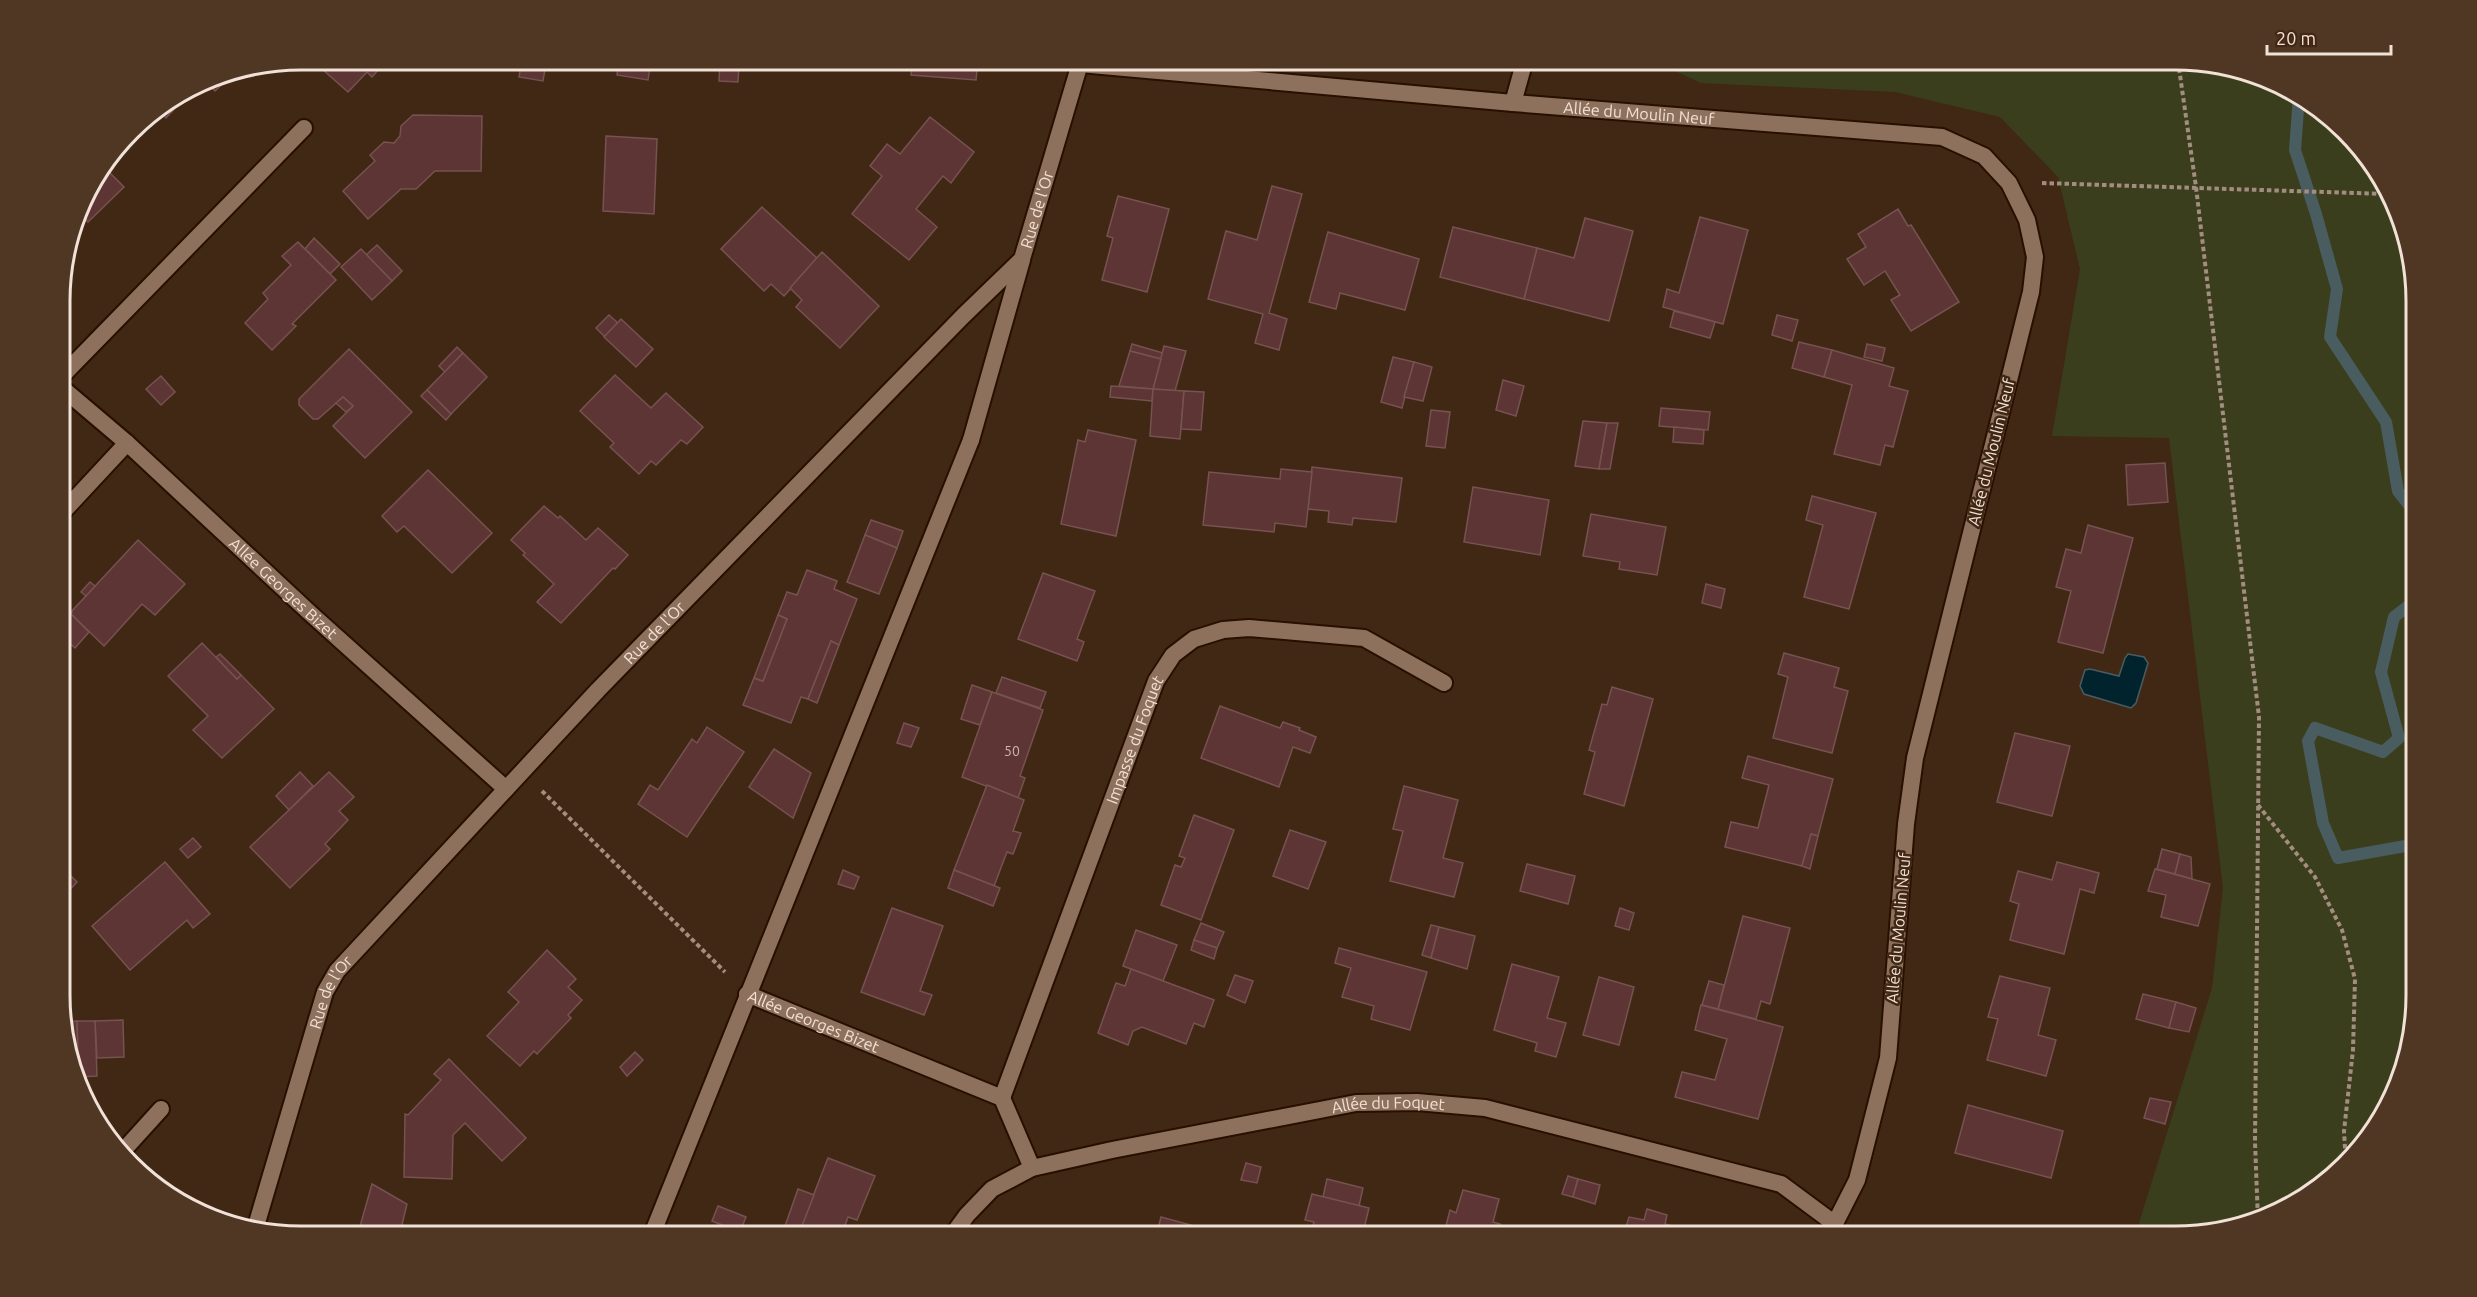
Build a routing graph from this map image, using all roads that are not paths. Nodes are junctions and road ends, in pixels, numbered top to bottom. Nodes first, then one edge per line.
1 (1078, 70) edge
2 (1164, 70) edge
3 (1522, 70) edge
4 (1513, 103) junction
5 (304, 128) dead end
6 (1022, 259) junction
7 (70, 368) edge
8 (70, 395) edge
9 (127, 443) junction
10 (70, 504) edge
11 (1444, 683) dead end
12 (506, 789) junction
13 (747, 994) junction
14 (1002, 1098) junction
15 (161, 1109) dead end
16 (127, 1147) edge
17 (1032, 1168) junction
18 (257, 1222) edge
19 (655, 1226) edge
20 (959, 1226) edge
21 (1827, 1226) edge
22 (1833, 1226) edge

1 - 6 street, Rue de l'Or
2 - 4 street, Allée du Moulin Neuf
3 - 4 street
4 - 22 street, Allée du Moulin Neuf
5 - 7 street
6 - 12 street, Rue de l'Or
6 - 13 street
8 - 9 street, Allée Georges Bizet
9 - 10 street
9 - 12 street, Allée Georges Bizet
11 - 14 street, Impasse du Foquet
12 - 18 street, Rue de l'Or
13 - 14 street, Allée Georges Bizet
13 - 19 street
14 - 17 street
15 - 16 street
17 - 20 street, Allée du Foquet
17 - 21 street, Allée du Foquet

